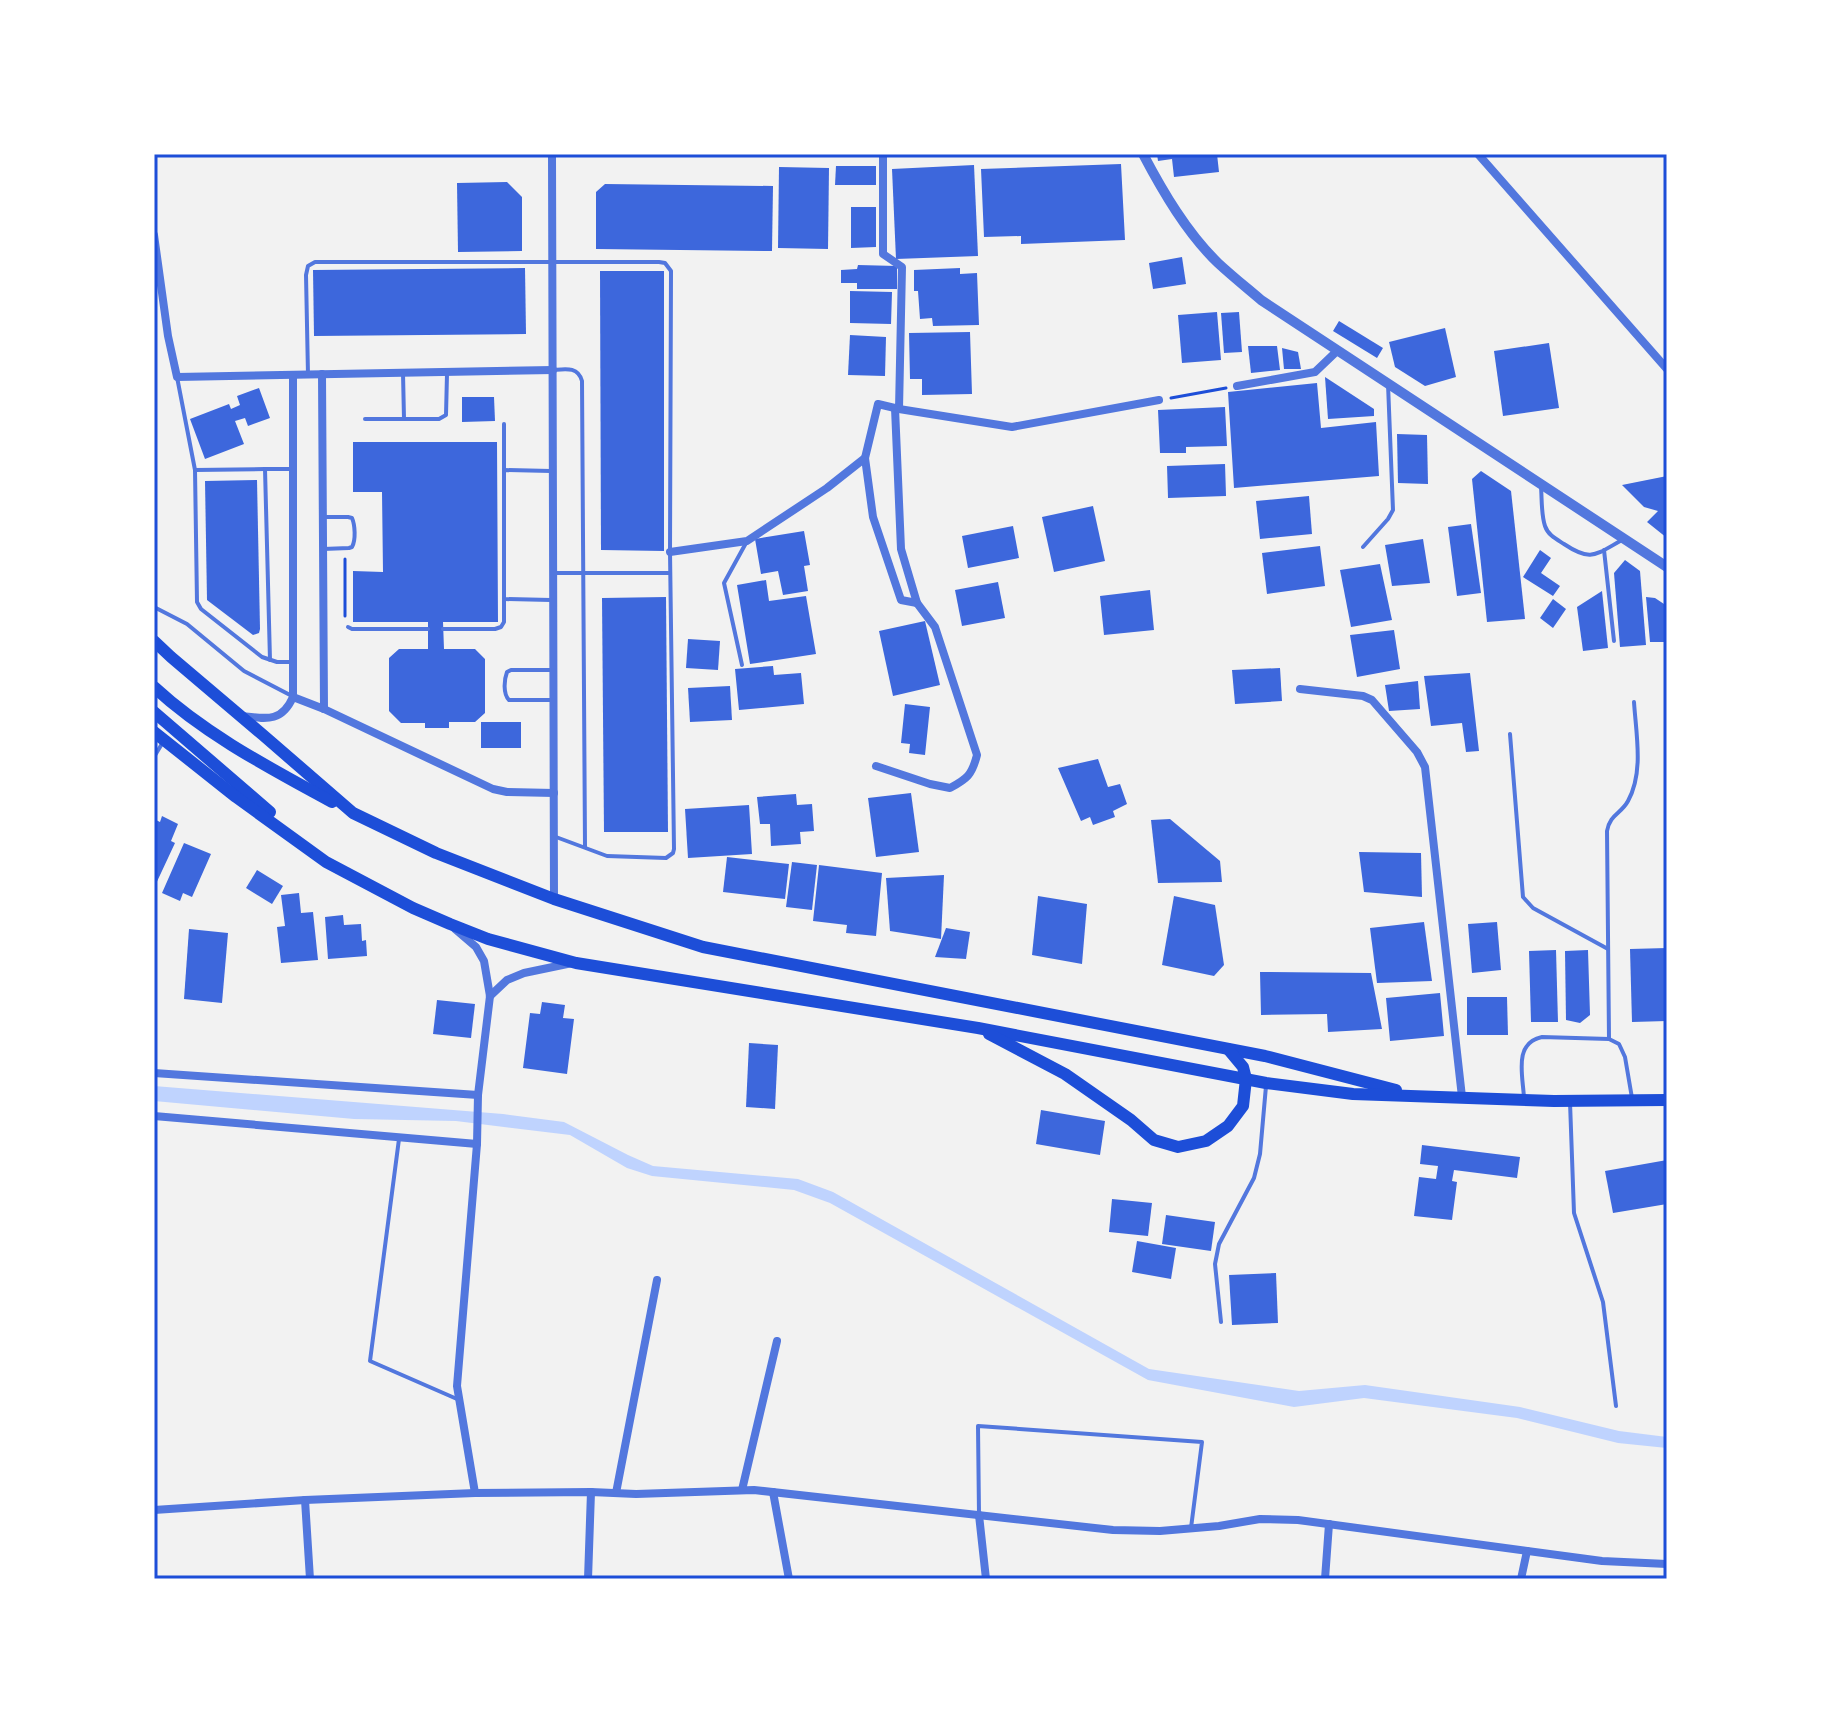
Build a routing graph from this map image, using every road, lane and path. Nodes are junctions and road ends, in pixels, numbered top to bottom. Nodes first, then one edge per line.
1 (552, 154) edge
2 (883, 154) edge
3 (1143, 154) edge
4 (1478, 154) edge
5 (154, 235) edge
6 (553, 262) junction
7 (1337, 351) junction
8 (1667, 369) edge
9 (553, 370) junction
10 (447, 372) junction
11 (403, 373) junction
12 (322, 374) junction
13 (293, 375) junction
14 (308, 375) junction
15 (177, 377) junction
16 (1388, 383) junction
17 (1237, 386) joint
18 (1159, 400) joint
19 (897, 408) junction
20 (365, 419) dead end
21 (404, 419) junction
22 (504, 424) dead end
23 (865, 458) junction
24 (265, 469) junction
25 (293, 469) junction
26 (195, 470) junction
27 (504, 470) junction
28 (553, 471) junction
29 (1541, 484) junction
30 (323, 517) junction
31 (1625, 539) junction
32 (747, 541) junction
33 (1363, 547) dead end
34 (323, 549) junction
35 (345, 549) junction
36 (1604, 550) junction
37 (670, 552) junction
38 (1667, 567) edge
39 (553, 573) junction
40 (583, 573) junction
41 (670, 573) junction
42 (504, 599) junction
43 (553, 600) junction
44 (917, 603) junction
45 (154, 607) edge
46 (348, 627) joint
47 (428, 629) dead end
48 (443, 629) dead end
49 (154, 641) edge
50 (1614, 641) dead end
51 (270, 661) junction
52 (293, 662) junction
53 (742, 665) dead end
54 (554, 670) junction
55 (154, 687) edge
56 (1300, 689) dead end
57 (293, 697) junction
58 (554, 700) junction
59 (1634, 702) dead end
60 (324, 709) junction
61 (154, 712) edge
62 (239, 715) junction
63 (1510, 734) dead end
64 (159, 736) edge
65 (154, 757) edge
66 (876, 766) dead end
67 (554, 793) junction
68 (353, 813) junction
69 (554, 836) junction
70 (585, 848) junction
71 (326, 862) junction
72 (554, 899) junction
73 (450, 924) junction
74 (1608, 949) junction
75 (576, 963) junction
76 (490, 996) junction
77 (978, 1028) junction
78 (1609, 1039) junction
79 (1228, 1049) junction
80 (154, 1073) edge
81 (1246, 1079) junction
82 (1266, 1083) junction
83 (1415, 1095) junction
84 (1462, 1097) junction
85 (479, 1098) junction
86 (1667, 1100) edge
87 (1524, 1101) junction
88 (1570, 1101) junction
89 (1632, 1101) junction
90 (154, 1116) edge
91 (399, 1137) junction
92 (477, 1144) junction
93 (657, 1280) dead end
94 (1221, 1322) dead end
95 (777, 1341) dead end
96 (459, 1400) junction
97 (1616, 1406) dead end
98 (742, 1490) junction
99 (591, 1492) junction
100 (773, 1492) junction
101 (475, 1493) junction
102 (616, 1493) junction
103 (305, 1500) junction
104 (154, 1510) edge
105 (979, 1515) junction
106 (1329, 1524) junction
107 (1191, 1528) junction
108 (1527, 1551) junction
109 (1667, 1564) edge
110 (310, 1579) edge
111 (588, 1579) edge
112 (789, 1579) edge
113 (986, 1579) edge
114 (1325, 1579) edge
115 (1521, 1579) edge

1 - 6 street
2 - 19 street
3 - 7 street
4 - 8 street
5 - 15 street
6 - 9 street
6 - 14 lane
6 - 37 lane
7 - 16 street
7 - 17 street
9 - 10 street
9 - 28 street
9 - 40 lane
10 - 11 street
10 - 21 lane
11 - 12 street
11 - 21 lane
12 - 14 street
12 - 30 street
13 - 14 street
13 - 15 street
13 - 25 street
15 - 26 lane
16 - 29 street
16 - 33 lane
17 - 18 path
18 - 19 street
19 - 23 street
19 - 44 street
20 - 21 lane
22 - 27 lane
23 - 32 street
23 - 44 street
24 - 25 lane
24 - 26 lane
24 - 51 lane
25 - 52 street
26 - 51 lane
27 - 28 lane
27 - 42 lane
28 - 39 street
29 - 31 street
29 - 36 lane
30 - 34 street
30 - 35 lane
31 - 36 lane
31 - 38 street
32 - 37 street
32 - 53 lane
34 - 35 lane
34 - 60 street
35 - 46 path
36 - 50 lane
37 - 41 lane
39 - 40 lane
39 - 43 street
40 - 41 lane
40 - 70 lane
41 - 70 lane
42 - 43 lane
42 - 48 lane
43 - 54 street
44 - 66 street
45 - 57 lane
46 - 47 lane
49 - 62 main road
51 - 52 lane
52 - 57 street
54 - 58 street
54 - 58 lane
55 - 68 main road
56 - 84 street
57 - 60 street
57 - 62 street
58 - 67 street
59 - 74 lane
60 - 67 street
61 - 71 main road
62 - 68 main road
63 - 74 lane
64 - 65 lane
64 - 71 main road
67 - 69 street
68 - 72 main road
69 - 70 lane
69 - 72 street
71 - 73 main road
72 - 79 main road
73 - 75 main road
73 - 76 street
74 - 78 lane
75 - 76 street
75 - 77 main road
76 - 85 street
77 - 81 main road
77 - 81 main road
78 - 87 lane
78 - 89 lane
79 - 81 main road
79 - 83 main road
80 - 85 street
81 - 82 main road
82 - 83 main road
82 - 94 lane
83 - 84 main road
84 - 87 main road
85 - 92 street
86 - 89 main road
87 - 88 main road
88 - 89 main road
88 - 97 lane
90 - 91 street
91 - 92 street
91 - 96 lane
92 - 96 street
93 - 102 street
95 - 98 street
96 - 101 street
98 - 100 street
98 - 102 street
99 - 101 street
99 - 102 street
99 - 111 street
100 - 105 street
100 - 112 street
101 - 103 street
103 - 104 street
103 - 110 street
105 - 107 street
105 - 107 lane
105 - 113 street
106 - 107 street
106 - 108 street
106 - 114 street
108 - 109 street
108 - 115 street

